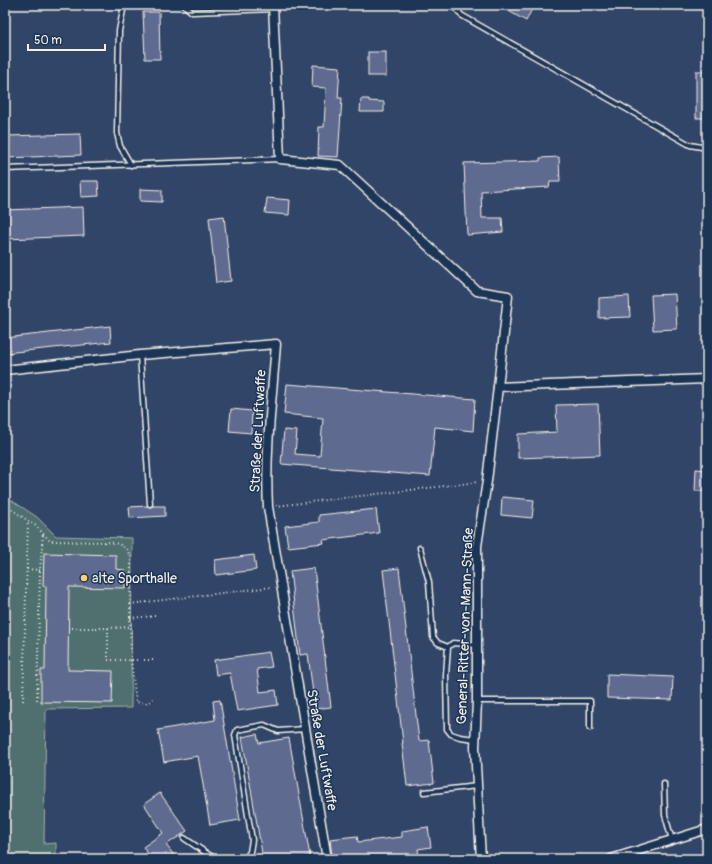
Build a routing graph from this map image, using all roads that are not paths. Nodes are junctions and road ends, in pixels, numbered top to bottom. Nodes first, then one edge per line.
1 (124, 5) edge
2 (184, 5) edge
3 (454, 5) edge
4 (273, 7) edge
5 (707, 148) edge
6 (280, 160) junction
7 (131, 165) junction
8 (5, 169) edge
9 (140, 355) junction
10 (5, 370) edge
11 (707, 379) edge
12 (498, 387) junction
13 (150, 504) dead end
14 (420, 548) dead end
15 (477, 645) junction
16 (448, 647) junction
17 (477, 701) junction
18 (590, 728) dead end
19 (305, 729) junction
20 (475, 739) junction
21 (664, 784) dead end
22 (477, 786) junction
23 (424, 792) dead end
24 (707, 829) edge
25 (184, 838) dead end
26 (672, 840) junction
27 (215, 859) edge
28 (245, 859) edge
29 (327, 859) edge
30 (481, 859) edge
31 (611, 859) edge

1 - 7 lane
2 - 4 lane
3 - 5 lane
4 - 6 street
6 - 7 lane
6 - 12 street, General-Ritter-von-Mann-Straße
7 - 8 lane
9 - 10 street, Straße der Luftwaffe
9 - 13 lane
9 - 19 street, Straße der Luftwaffe
11 - 12 street
12 - 15 street, General-Ritter-von-Mann-Straße
14 - 16 lane
15 - 16 lane
15 - 17 street, General-Ritter-von-Mann-Straße
16 - 20 lane
17 - 18 lane
17 - 20 street, General-Ritter-von-Mann-Straße
19 - 28 lane
19 - 29 street, Straße der Luftwaffe
20 - 22 street, General-Ritter-von-Mann-Straße
21 - 26 lane
22 - 23 lane
22 - 30 street, General-Ritter-von-Mann-Straße
24 - 26 street
25 - 27 lane
26 - 31 street

